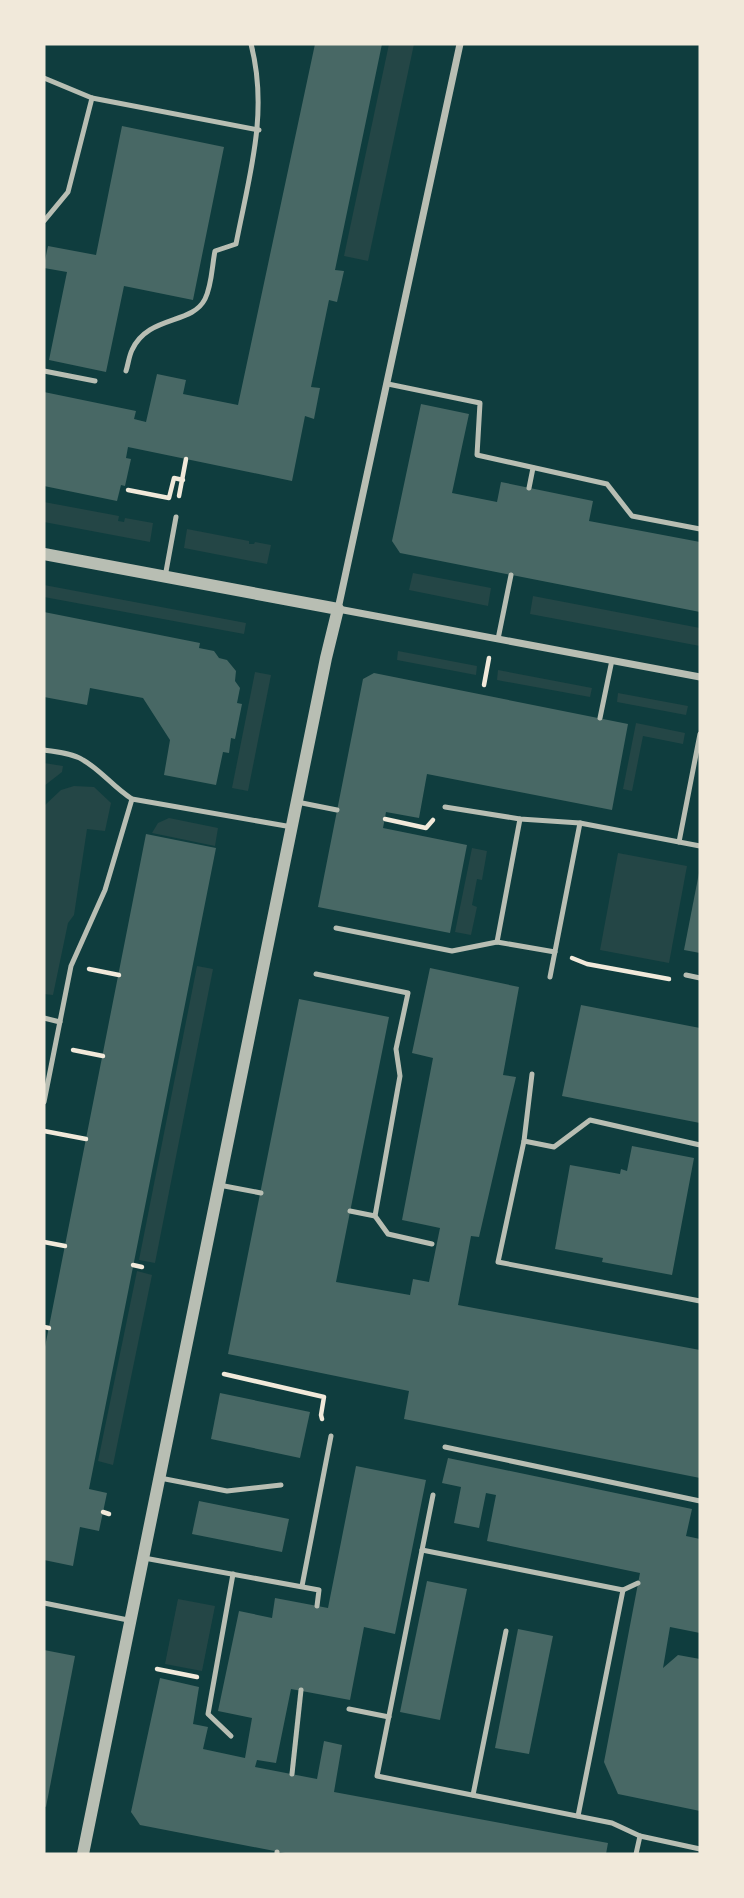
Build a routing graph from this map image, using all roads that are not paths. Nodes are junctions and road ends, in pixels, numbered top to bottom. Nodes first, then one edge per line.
1 (251, 44) edge
2 (460, 44) edge
3 (44, 78) edge
4 (92, 98) junction
5 (259, 130) junction
6 (44, 222) edge
7 (44, 371) edge
8 (126, 371) dead end
9 (95, 381) dead end
10 (388, 383) junction
11 (533, 468) junction
12 (529, 488) dead end
13 (176, 517) dead end
14 (700, 529) edge
15 (44, 554) edge
16 (511, 575) dead end
17 (165, 577) junction
18 (338, 609) junction
19 (498, 639) junction
20 (612, 660) junction
21 (700, 677) edge
22 (600, 718) dead end
23 (700, 734) edge
24 (44, 750) edge
25 (132, 799) junction
26 (297, 802) junction
27 (445, 807) road end
28 (337, 810) dead end
29 (520, 819) junction
30 (580, 823) junction
31 (292, 827) junction
32 (679, 842) junction
33 (700, 846) edge
34 (336, 928) dead end
35 (497, 942) junction
36 (555, 952) junction
37 (316, 974) dead end
38 (686, 975) dead end
39 (550, 977) dead end
40 (699, 978) edge
41 (44, 1018) edge
42 (60, 1022) junction
43 (532, 1074) dead end
44 (44, 1102) edge
45 (524, 1141) junction
46 (700, 1145) edge
47 (219, 1185) junction
48 (261, 1193) dead end
49 (350, 1210) dead end
50 (374, 1216) junction
51 (432, 1244) dead end
52 (700, 1300) edge
53 (331, 1436) road end
54 (445, 1447) dead end
55 (160, 1478) junction
56 (281, 1485) dead end
57 (433, 1495) dead end
58 (700, 1501) edge
59 (422, 1550) junction
60 (144, 1558) junction
61 (233, 1574) junction
62 (638, 1583) dead end
63 (302, 1586) junction
64 (622, 1590) junction
65 (44, 1603) edge
66 (317, 1606) dead end
67 (131, 1620) junction
68 (506, 1631) dead end
69 (301, 1690) dead end
70 (349, 1709) dead end
71 (389, 1717) junction
72 (231, 1736) dead end
73 (292, 1774) dead end
74 (473, 1795) junction
75 (578, 1816) junction
76 (640, 1836) junction
77 (700, 1849) edge
78 (83, 1854) edge
79 (636, 1854) edge

1 - 5 lane
2 - 10 street
3 - 4 lane
4 - 5 lane
4 - 6 lane
5 - 8 lane
7 - 9 lane
10 - 11 lane
10 - 18 street
11 - 12 lane
11 - 14 lane
13 - 17 lane
15 - 17 street
16 - 19 lane
17 - 18 street
18 - 19 street
18 - 26 street
19 - 20 street
20 - 21 street
20 - 22 lane
23 - 32 lane
24 - 25 lane
25 - 31 lane
25 - 42 lane
26 - 28 lane
26 - 31 street
27 - 29 lane
29 - 30 lane
29 - 35 lane
30 - 32 lane
30 - 36 lane
31 - 47 street
32 - 33 lane
34 - 35 lane
35 - 36 lane
36 - 39 lane
37 - 50 lane
38 - 40 lane
41 - 42 lane
42 - 44 lane
43 - 45 lane
45 - 46 lane
45 - 52 lane
47 - 48 lane
47 - 55 street
49 - 50 lane
50 - 51 lane
53 - 63 lane
54 - 58 lane
55 - 56 lane
55 - 60 street
57 - 59 lane
59 - 64 lane
59 - 71 lane
60 - 61 lane
60 - 67 street
61 - 63 lane
61 - 72 lane
62 - 64 lane
63 - 66 lane
64 - 75 lane
65 - 67 lane
67 - 78 street
68 - 74 lane
69 - 73 lane
70 - 71 lane
71 - 74 lane
74 - 75 lane
75 - 76 lane
76 - 77 lane
76 - 79 lane

